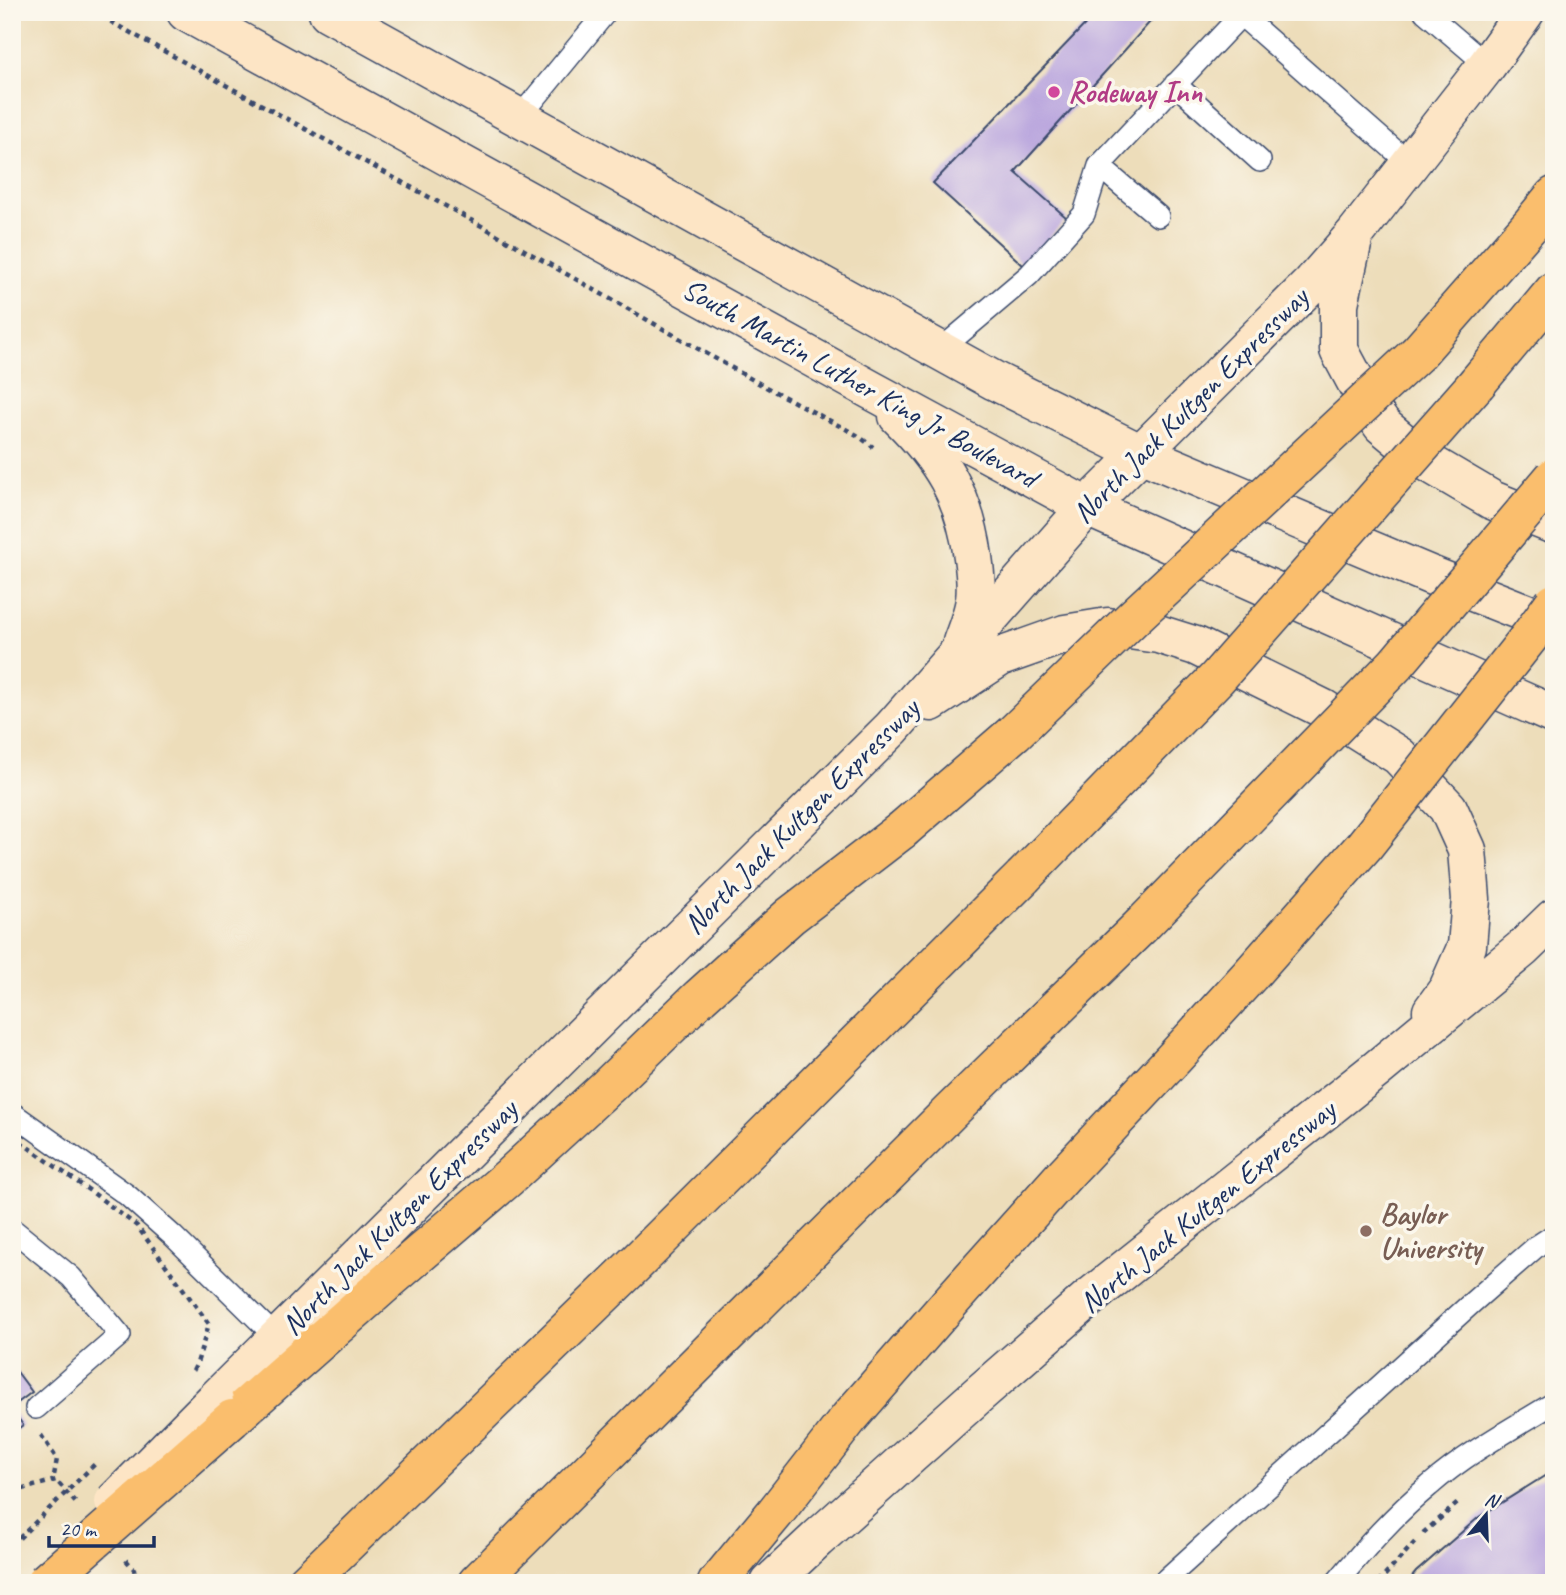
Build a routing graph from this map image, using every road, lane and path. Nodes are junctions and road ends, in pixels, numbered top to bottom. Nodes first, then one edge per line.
1 (93, 12) edge
2 (186, 12) edge
3 (328, 12) edge
4 (606, 12) edge
5 (1425, 12) edge
6 (1525, 12) edge
7 (1487, 65) junction
8 (1175, 84) junction
9 (519, 118) junction
10 (1260, 161) dead end
11 (1410, 164) junction
12 (1099, 166) junction
13 (1554, 196) edge
14 (1158, 216) dead end
15 (1355, 234) junction
16 (1554, 291) edge
17 (939, 351) junction
18 (871, 390) junction
19 (879, 451) dead end
20 (1140, 453) junction
21 (1554, 477) edge
22 (1087, 507) junction
23 (1554, 526) edge
24 (1554, 603) edge
25 (1554, 624) edge
26 (959, 652) junction
27 (1554, 715) edge
28 (892, 728) junction
29 (1554, 918) edge
30 (1411, 1042) junction
31 (12, 1113) edge
32 (12, 1136) edge
33 (12, 1229) edge
34 (1554, 1235) edge
35 (276, 1338) junction
36 (210, 1400) junction
37 (1554, 1403) edge
38 (36, 1408) joint
39 (105, 1455) dead end
40 (53, 1481) dead end
41 (1466, 1496) dead end
42 (12, 1545) edge
43 (34, 1583) edge
44 (45, 1583) edge
45 (306, 1583) edge
46 (477, 1583) edge
47 (717, 1583) edge
48 (770, 1583) edge
49 (1162, 1583) edge
50 (1336, 1583) edge
51 (1378, 1583) edge

1 - 19 path
2 - 18 main road, South Martin Luther King Jr Boulevard
3 - 9 main road
4 - 9 lane
5 - 7 lane
6 - 7 main road, North Jack Kultgen Expressway
7 - 11 main road, North Jack Kultgen Expressway
8 - 10 lane
8 - 11 lane
8 - 12 lane
9 - 17 main road
11 - 15 main road, North Jack Kultgen Expressway
12 - 14 lane
12 - 17 lane
13 - 36 highway, bridge
15 - 20 main road, North Jack Kultgen Expressway
15 - 23 main road
16 - 45 highway, bridge
17 - 20 main road
18 - 22 main road, South Martin Luther King Jr Boulevard
18 - 26 main road
20 - 22 main road, North Jack Kultgen Expressway
20 - 25 main road
21 - 46 highway, bridge
22 - 26 main road, North Jack Kultgen Expressway
22 - 27 main road, South Martin Luther King Jr Boulevard
24 - 47 highway, bridge
26 - 28 main road, North Jack Kultgen Expressway
28 - 30 main road
28 - 35 main road, North Jack Kultgen Expressway
29 - 30 main road, North Jack Kultgen Expressway
30 - 48 main road, North Jack Kultgen Expressway
31 - 35 lane
32 - 36 path, bridge
33 - 38 lane
34 - 49 lane
35 - 36 main road, North Jack Kultgen Expressway
36 - 43 main road, North Jack Kultgen Expressway, bridge
36 - 44 highway, bridge
37 - 50 lane
38 - 40 path
39 - 42 path, bridge
41 - 51 path

